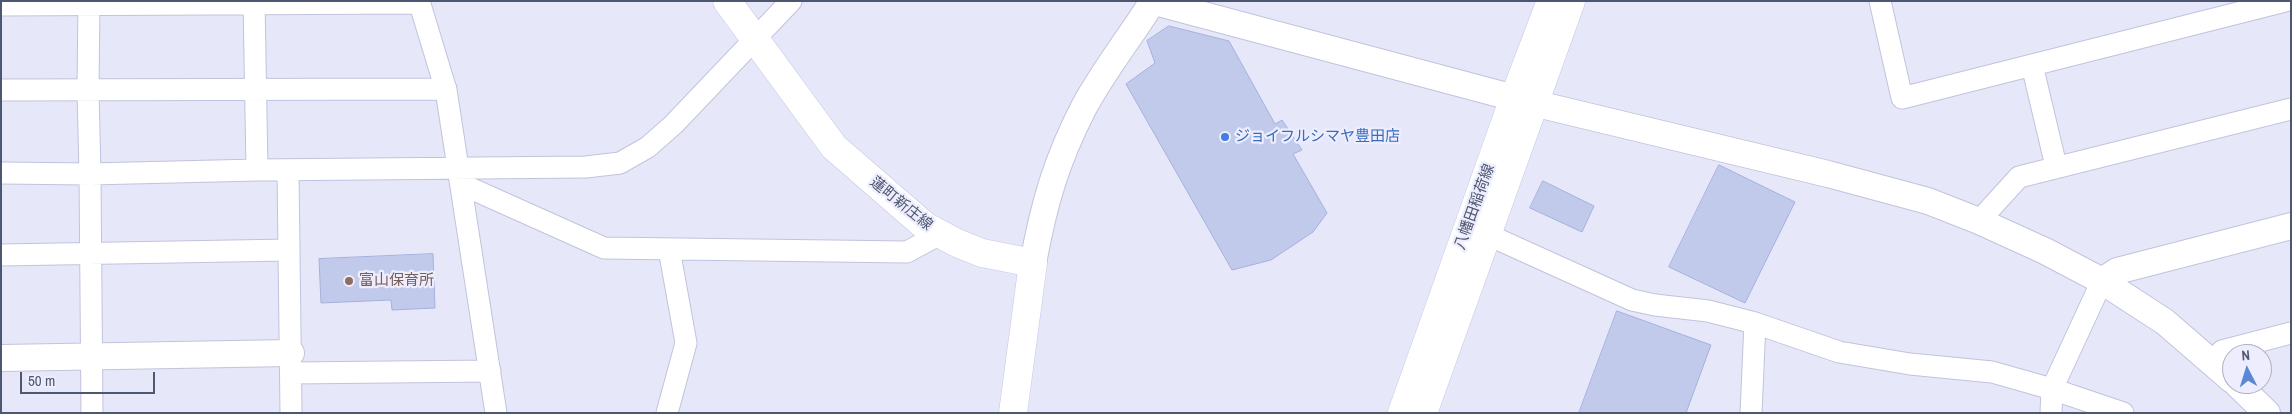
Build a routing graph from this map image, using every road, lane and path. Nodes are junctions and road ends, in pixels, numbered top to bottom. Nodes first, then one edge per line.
1 (727, 1) edge
2 (791, 1) edge
3 (1152, 1) edge
4 (1551, 1) edge
5 (1570, 1) edge
6 (2285, 1) edge
7 (254, 2) edge
8 (419, 2) edge
9 (1882, 2) edge
10 (89, 3) edge
11 (1, 6) edge
12 (755, 42) junction
13 (2032, 65) junction
14 (446, 89) junction
15 (1, 90) edge
16 (88, 90) junction
17 (256, 90) junction
18 (1523, 100) junction
19 (2291, 109) edge
20 (2056, 166) junction
21 (257, 170) junction
22 (288, 170) junction
23 (1, 173) edge
24 (90, 174) junction
25 (460, 177) junction
26 (1979, 221) junction
27 (2291, 226) edge
28 (1478, 231) junction
29 (940, 234) junction
30 (669, 248) junction
31 (289, 250) junction
32 (92, 254) junction
33 (1, 255) edge
34 (1033, 262) junction
35 (2102, 281) junction
36 (1755, 324) junction
37 (2291, 333) edge
38 (92, 356) junction
39 (1, 358) edge
40 (291, 363) junction
41 (2212, 363) junction
42 (490, 371) junction
43 (2222, 372) edge
44 (2052, 389) junction
45 (2247, 394) edge
46 (92, 413) edge
47 (291, 413) edge
48 (496, 413) edge
49 (667, 413) edge
50 (1013, 413) edge
51 (1402, 413) edge
52 (1424, 413) edge
53 (1751, 413) edge
54 (2051, 413) edge
55 (2123, 413) edge
56 (2267, 413) edge

1 - 12 main road, 蓮町新庄線
2 - 12 street
3 - 18 street
3 - 34 street
4 - 18 main road, 八幡田稲荷線
5 - 18 main road, 八幡田稲荷線
6 - 13 street
7 - 8 street
7 - 10 street
7 - 17 street
8 - 14 street
9 - 13 street
10 - 11 street
10 - 16 street
12 - 25 street
12 - 29 main road, 蓮町新庄線
13 - 20 street
14 - 17 street
14 - 25 street
15 - 16 street
16 - 17 street
16 - 24 street
17 - 21 street
18 - 26 street
18 - 28 main road, 八幡田稲荷線
19 - 20 street
20 - 26 street
21 - 22 street
21 - 24 street
22 - 25 street
22 - 31 street
23 - 24 street
24 - 32 street
25 - 30 street
25 - 42 street
26 - 35 street
27 - 35 street
28 - 36 street
28 - 51 main road, 八幡田稲荷線
28 - 52 main road, 八幡田稲荷線
29 - 30 street
29 - 34 main road, 蓮町新庄線
30 - 49 street
31 - 32 street
31 - 40 street
32 - 33 street
32 - 38 street
34 - 50 main road
35 - 41 street
35 - 44 street
36 - 44 street
36 - 53 street
37 - 41 street
38 - 39 street
38 - 40 street
38 - 46 street
40 - 42 street
40 - 47 street
41 - 43 street
42 - 48 street
44 - 54 street
44 - 55 street
45 - 56 street

